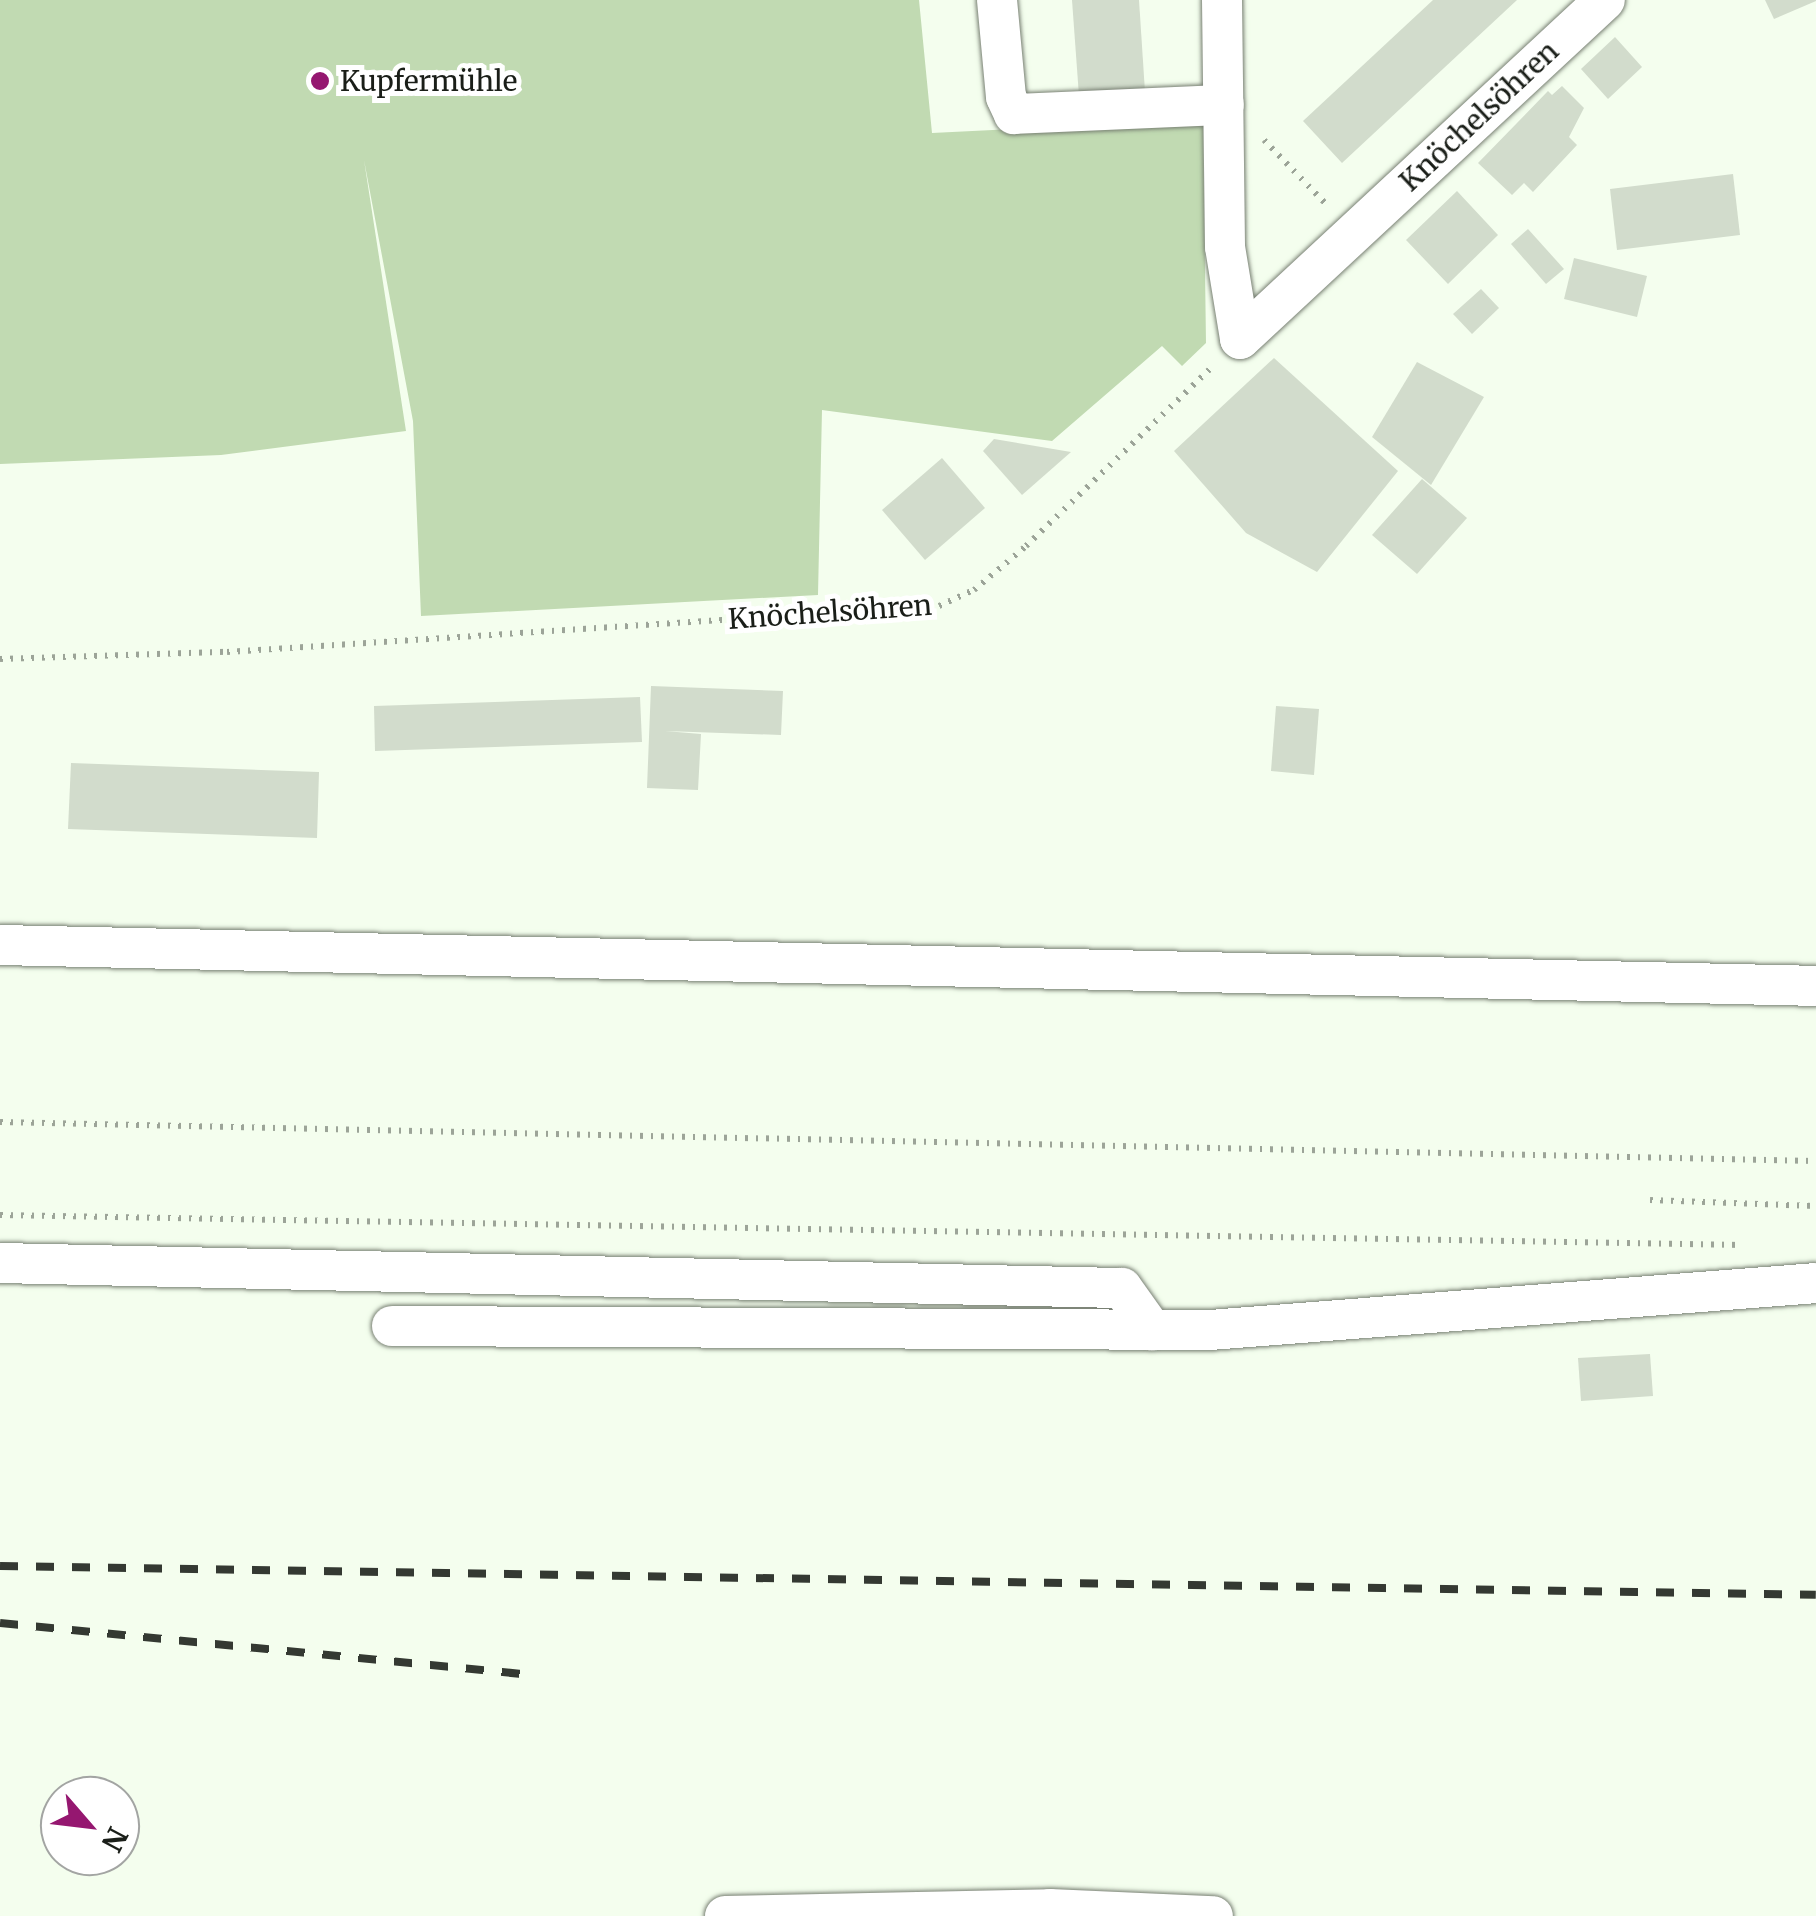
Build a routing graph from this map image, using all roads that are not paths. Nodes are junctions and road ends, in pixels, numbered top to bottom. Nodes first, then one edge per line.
1 (997, 0) edge
2 (1222, 0) edge
3 (1605, 0) edge
4 (1239, 117) junction
5 (0, 946) edge
6 (1816, 986) edge
7 (0, 1263) edge
8 (1816, 1283) edge
9 (392, 1326) dead end
10 (1152, 1330) junction
11 (724, 1916) edge
12 (1213, 1916) edge

1 - 4 street
2 - 4 street
3 - 4 street, Knöchelsöhren
5 - 6 street
7 - 10 street
8 - 10 street
9 - 10 street
11 - 12 street

